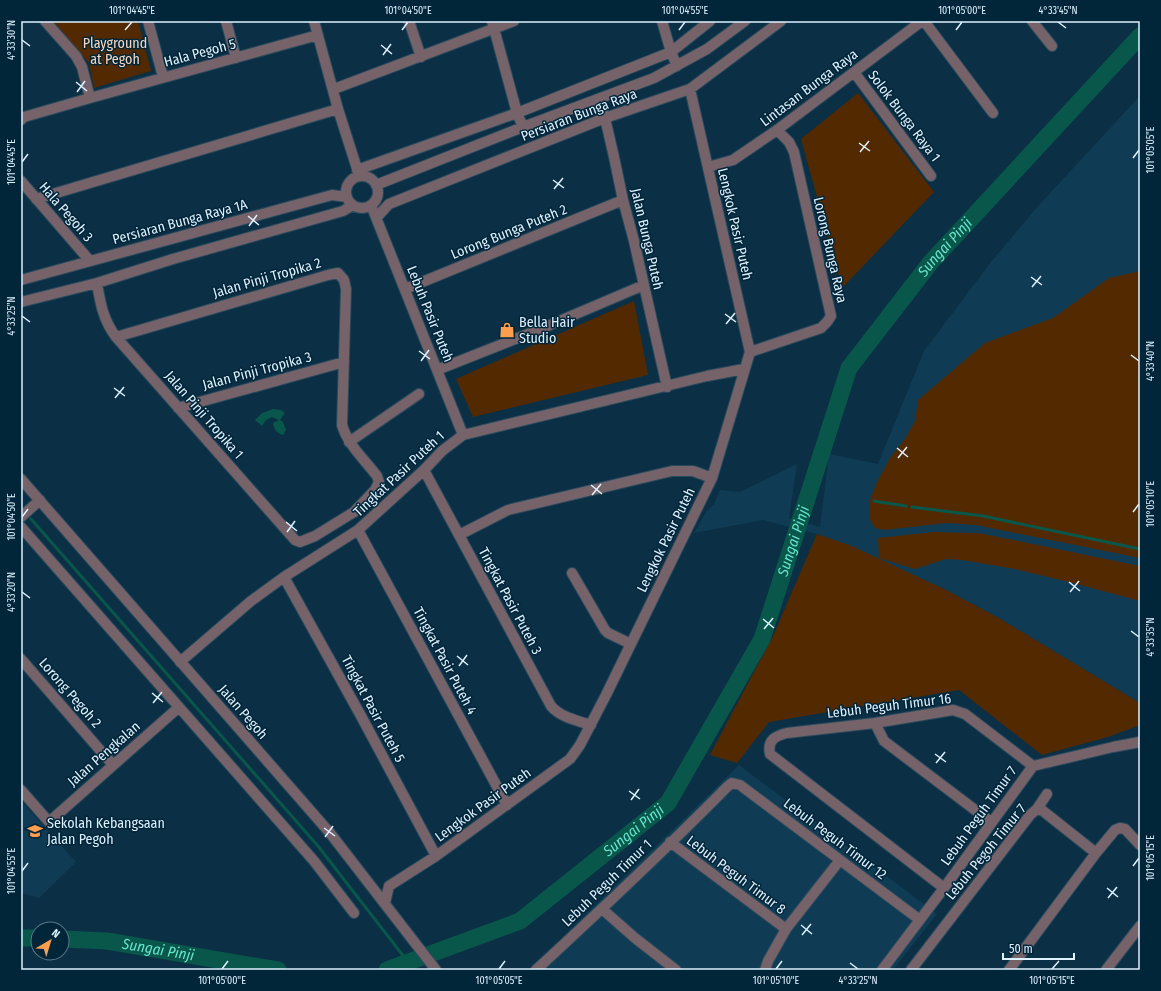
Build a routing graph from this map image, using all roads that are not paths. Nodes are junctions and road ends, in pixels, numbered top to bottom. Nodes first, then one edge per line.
1 (45, 21) edge
2 (148, 21) edge
3 (226, 21) edge
4 (314, 21) edge
5 (409, 21) edge
6 (514, 21) edge
7 (662, 21) edge
8 (710, 21) edge
9 (745, 21) edge
10 (781, 21) edge
11 (923, 21) edge
12 (1032, 21) edge
13 (493, 25) edge
14 (318, 35) junction
15 (1052, 46) dead end
16 (671, 52) junction
17 (421, 57) junction
18 (236, 58) junction
19 (677, 66) junction
20 (854, 72) junction
21 (163, 77) junction
22 (334, 89) junction
23 (690, 89) junction
24 (90, 98) junction
25 (598, 99) junction
26 (338, 109) junction
27 (517, 112) junction
28 (993, 113) dead end
29 (605, 118) junction
30 (21, 120) edge
31 (523, 127) junction
32 (777, 130) junction
33 (708, 167) junction
34 (358, 173) junction
35 (931, 176) dead end
36 (21, 182) edge
37 (376, 185) junction
38 (36, 199) junction
39 (623, 200) junction
40 (350, 201) junction
41 (372, 205) junction
42 (376, 217) junction
43 (90, 262) junction
44 (21, 280) edge
45 (97, 283) junction
46 (644, 285) junction
47 (405, 289) junction
48 (21, 302) edge
49 (116, 337) junction
50 (750, 352) junction
51 (344, 362) junction
52 (744, 369) junction
53 (437, 370) junction
54 (667, 387) junction
55 (419, 394) dead end
56 (178, 408) junction
57 (463, 435) junction
58 (349, 442) junction
59 (424, 470) junction
60 (712, 478) junction
61 (21, 479) edge
62 (40, 500) junction
63 (21, 516) edge
64 (21, 527) edge
65 (358, 530) junction
66 (459, 535) junction
67 (572, 573) dead end
68 (284, 577) junction
69 (631, 644) junction
70 (21, 659) edge
71 (180, 662) junction
72 (178, 708) junction
73 (875, 723) junction
74 (591, 725) junction
75 (1140, 742) edge
76 (770, 754) joint
77 (113, 765) junction
78 (1033, 766) junction
79 (732, 784) joint
80 (21, 790) edge
81 (1047, 794) dead end
82 (507, 805) junction
83 (1037, 809) junction
84 (991, 822) junction
85 (670, 842) junction
86 (1140, 845) edge
87 (1096, 853) junction
88 (436, 856) junction
89 (840, 860) junction
90 (368, 882) junction
91 (390, 886) junction
92 (944, 888) junction
93 (386, 905) junction
94 (602, 909) junction
95 (354, 913) dead end
96 (920, 920) junction
97 (1140, 926) edge
98 (786, 929) junction
99 (671, 969) edge
100 (436, 970) edge
101 (536, 970) edge
102 (765, 970) edge
103 (882, 970) edge
104 (911, 970) edge
105 (1009, 970) edge
106 (1106, 970) edge

1 - 24 street
2 - 21 street
3 - 18 street
4 - 14 street
5 - 17 street
6 - 13 street
7 - 16 street
8 - 16 street
9 - 19 street, Persiaran Bunga Raya
10 - 23 street, Persiaran Bunga Raya
11 - 20 street, Lintasan Bunga Raya
11 - 28 street
12 - 15 street
13 - 17 street
13 - 27 street
14 - 18 street, Hala Pegoh 5
14 - 22 street
16 - 19 street
16 - 27 street
17 - 22 street
18 - 21 street, Hala Pegoh 5
19 - 25 street, Persiaran Bunga Raya
20 - 32 street, Lintasan Bunga Raya
20 - 35 street, Solok Bunga Raya 1
21 - 24 street, Hala Pegoh 5
22 - 26 street
23 - 29 street, Persiaran Bunga Raya
23 - 33 street, Lengkok Pasir Puteh
24 - 30 street, Hala Pegoh 5
25 - 29 street, Jalan Bunga Puteh
25 - 31 street, Persiaran Bunga Raya
26 - 34 street
26 - 38 street
27 - 31 street
27 - 34 street
29 - 39 street, Jalan Bunga Puteh
29 - 42 street, Persiaran Bunga Raya
31 - 37 street, Persiaran Bunga Raya
32 - 33 street, Lintasan Bunga Raya
32 - 50 street, Lorong Bunga Raya
33 - 50 street, Lengkok Pasir Puteh
34 - 37 street
34 - 40 street
36 - 38 street, Hala Pegoh 3
37 - 41 street
38 - 43 street, Hala Pegoh 3
39 - 46 street, Jalan Bunga Puteh
39 - 47 street, Lorong Bunga Puteh 2
40 - 41 street
40 - 43 street, Persiaran Bunga Raya 1A
40 - 45 street
41 - 42 street, Lebuh Pasir Puteh
42 - 47 street, Lebuh Pasir Puteh
43 - 44 street, Persiaran Bunga Raya 1A
45 - 48 street
45 - 49 street, Jalan Pinji Tropika 1
46 - 53 street
46 - 54 street, Jalan Bunga Puteh
47 - 53 street, Lebuh Pasir Puteh
49 - 51 street, Jalan Pinji Tropika 2
49 - 56 street, Jalan Pinji Tropika 1
50 - 52 street, Lengkok Pasir Puteh
51 - 56 street, Jalan Pinji Tropika 3
51 - 58 street
52 - 54 street, Tingkat Pasir Puteh 1
52 - 60 street, Lengkok Pasir Puteh
53 - 57 street, Lebuh Pasir Puteh
54 - 57 street, Tingkat Pasir Puteh 1
55 - 58 street
56 - 58 street, Jalan Pinji Tropika 1
57 - 59 street, Tingkat Pasir Puteh 1
59 - 65 street, Tingkat Pasir Puteh 1
59 - 66 street, Tingkat Pasir Puteh 3
60 - 66 street
60 - 69 street, Lengkok Pasir Puteh
61 - 62 street, Jalan Pegoh
62 - 63 street
62 - 71 street, Jalan Pegoh
64 - 72 street
65 - 68 street, Tingkat Pasir Puteh 1
65 - 82 street, Tingkat Pasir Puteh 4
66 - 74 street, Tingkat Pasir Puteh 3
67 - 69 street
68 - 71 street, Tingkat Pasir Puteh 1
68 - 88 street, Tingkat Pasir Puteh 5
69 - 74 street, Lengkok Pasir Puteh
70 - 77 street, Lorong Pegoh 2
71 - 90 street, Jalan Pegoh
72 - 77 street, Jalan Pengkalan
72 - 95 street
73 - 76 street, Lebuh Peguh Timur 16
73 - 78 street, Lebuh Peguh Timur 16
73 - 84 street
74 - 82 street, Lengkok Pasir Puteh
75 - 78 street, Lebuh Peguh Timur 7
76 - 92 street, Lebuh Peguh Timur 12
77 - 80 street, Jalan Pengkalan
78 - 84 street, Lebuh Peguh Timur 7
79 - 85 street, Lebuh Peguh Timur 1
79 - 89 street, Lebuh Peguh Timur 12
81 - 83 street
82 - 88 street, Lengkok Pasir Puteh
83 - 87 street, Lebuh Pegoh Timur 7
83 - 104 street, Lebuh Pegoh Timur 7
84 - 92 street, Lebuh Peguh Timur 7
85 - 94 street, Lebuh Peguh Timur 1
85 - 98 street, Lebuh Peguh Timur 8
86 - 87 street
87 - 105 street
88 - 91 street, Lengkok Pasir Puteh
89 - 96 street, Lebuh Peguh Timur 12
89 - 98 street
90 - 91 street
90 - 93 street, Jalan Pegoh
91 - 93 street
92 - 96 street, Lebuh Peguh Timur 7
93 - 100 street, Jalan Pegoh
94 - 99 street
94 - 101 street, Lebuh Peguh Timur 1
96 - 103 street, Lebuh Peguh Timur 7
97 - 106 street
98 - 102 street

